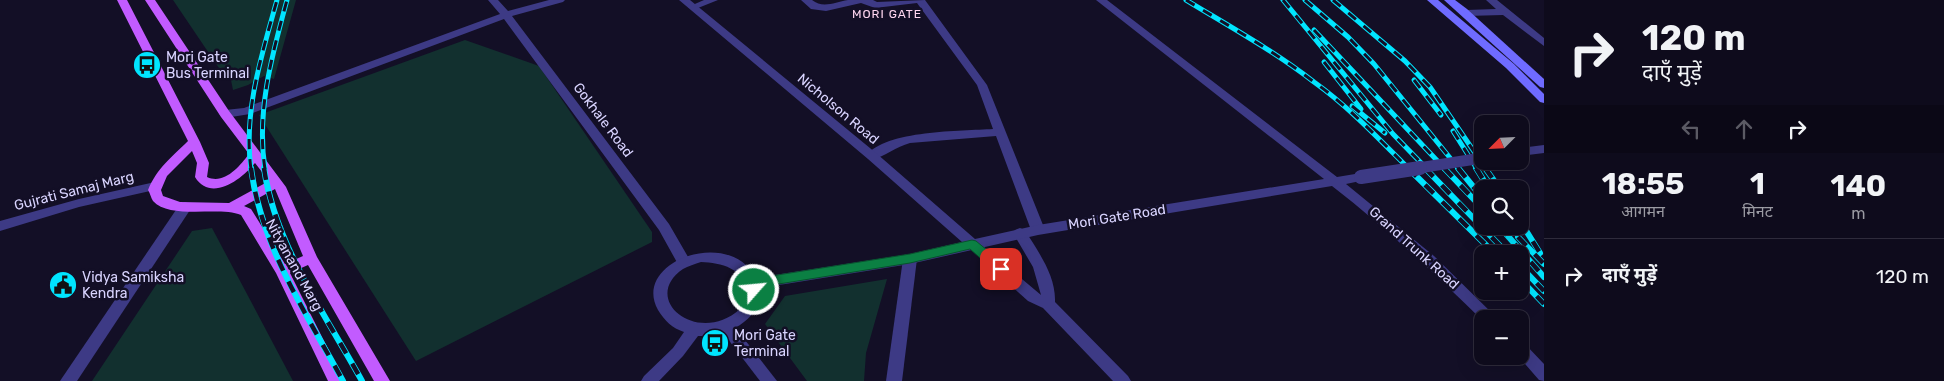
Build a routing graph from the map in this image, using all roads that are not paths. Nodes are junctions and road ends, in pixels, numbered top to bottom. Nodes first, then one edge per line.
1 (122, 0) edge
2 (150, 0) edge
3 (493, 0) edge
4 (560, 0) edge
5 (713, 0) edge
6 (806, 0) edge
7 (916, 0) edge
8 (920, 0) edge
9 (1102, 0) edge
10 (1432, 0) edge
11 (1448, 0) edge
12 (1490, 0) edge
13 (688, 4) edge
14 (1505, 12) junction
15 (1466, 13) junction
16 (506, 15) junction
17 (1544, 43) edge
18 (1544, 85) edge
19 (1544, 100) edge
20 (225, 114) junction
21 (1001, 132) junction
22 (194, 142) junction
23 (1544, 149) edge
24 (1529, 151) edge
25 (255, 156) junction
26 (872, 156) junction
27 (1474, 159) edge
28 (1334, 180) junction
29 (277, 182) junction
30 (155, 186) junction
31 (185, 207) junction
32 (231, 208) junction
33 (0, 226) edge
34 (1038, 230) junction
35 (1020, 233) junction
36 (972, 244) junction
37 (311, 258) junction
38 (910, 259) junction
39 (684, 262) junction
40 (282, 271) junction
41 (752, 284) junction
42 (1048, 304) junction
43 (1481, 310) edge
44 (726, 326) junction
45 (694, 329) junction
46 (1529, 358) edge
47 (1544, 375) edge
48 (68, 381) edge
49 (336, 381) edge
50 (382, 381) edge
51 (649, 381) edge
52 (769, 381) edge
53 (894, 381) edge
54 (1123, 381) edge

1 - 22 main road
2 - 20 main road, Nityanand Marg
3 - 16 street, Gokhale Road
4 - 16 street
5 - 13 street
6 - 7 street
8 - 21 street
9 - 28 street, Grand Trunk Road
10 - 19 main road
11 - 15 main road
12 - 14 street
13 - 26 street, Nicholson Road
14 - 15 street
14 - 17 street
15 - 18 main road
16 - 20 street
16 - 39 street, Gokhale Road
20 - 25 main road, Nityanand Marg
21 - 26 street
21 - 34 street
22 - 25 main road
22 - 30 main road
23 - 24 street
25 - 29 main road, Nityanand Marg
26 - 36 street, Nicholson Road
27 - 28 street, Mori Gate Road, bridge
28 - 34 street, Mori Gate Road
28 - 43 street, Grand Trunk Road
29 - 32 main road
29 - 37 main road, Nityanand Marg
30 - 31 main road, Nityanand Marg
30 - 33 street, Gujrati Samaj Marg
31 - 32 main road, Nityanand Marg
31 - 48 street
32 - 40 main road, Nityanand Marg
34 - 35 street, Mori Gate Road
35 - 36 street, Mori Gate Road
35 - 42 street
36 - 38 street, Mori Gate Road
36 - 42 street, Nicholson Road
37 - 40 main road
37 - 50 main road, Nityanand Marg
38 - 41 street, Mori Gate Road
38 - 53 street
39 - 41 street
39 - 45 street
40 - 49 main road, Nityanand Marg
41 - 44 street
42 - 54 street, Nicholson Road
44 - 45 street
44 - 52 street
45 - 51 street
46 - 47 street

